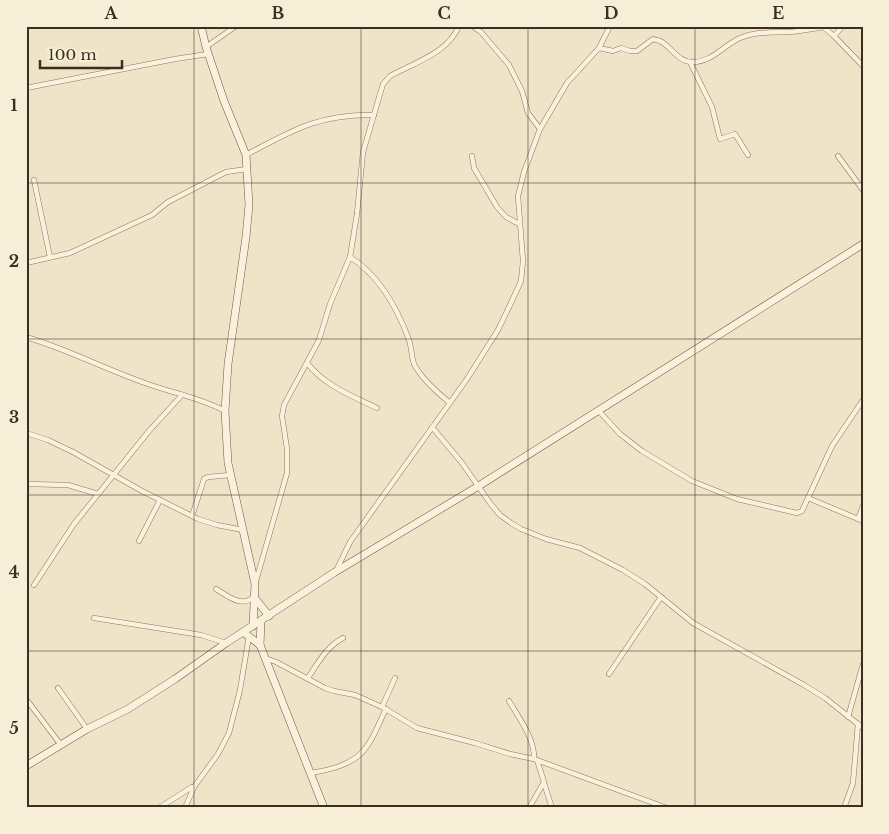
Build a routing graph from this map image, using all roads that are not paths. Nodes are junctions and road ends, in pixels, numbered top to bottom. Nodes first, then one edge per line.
1 (201, 26) edge
2 (236, 26) edge
3 (459, 26) edge
4 (472, 26) edge
5 (610, 26) edge
6 (843, 26) edge
7 (823, 27) edge
8 (834, 36) junction
9 (599, 48) junction
10 (207, 50) junction
11 (690, 62) junction
12 (863, 66) edge
13 (26, 88) edge
14 (374, 115) junction
15 (540, 129) junction
16 (246, 155) junction
17 (748, 155) dead end
18 (472, 156) dead end
19 (838, 156) dead end
20 (247, 169) junction
21 (34, 180) dead end
22 (863, 190) edge
23 (519, 224) junction
24 (863, 244) edge
25 (350, 257) junction
26 (50, 258) junction
27 (26, 263) edge
28 (26, 337) edge
29 (308, 363) junction
30 (182, 395) junction
31 (863, 400) edge
32 (450, 403) junction
33 (377, 408) dead end
34 (598, 410) junction
35 (225, 411) junction
36 (432, 427) junction
37 (26, 433) edge
38 (114, 474) junction
39 (230, 475) junction
40 (26, 484) edge
41 (477, 486) junction
42 (98, 494) junction
43 (808, 498) junction
44 (160, 500) junction
45 (863, 506) edge
46 (192, 516) junction
47 (860, 520) edge
48 (243, 530) junction
49 (140, 541) dead end
50 (335, 572) junction
51 (255, 584) junction
52 (34, 586) dead end
53 (216, 589) dead end
54 (254, 597) junction
55 (661, 597) junction
56 (269, 616) junction
57 (94, 618) dead end
58 (261, 621) junction
59 (253, 626) junction
60 (246, 634) junction
61 (343, 638) dead end
62 (226, 642) junction
63 (260, 645) junction
64 (265, 658) junction
65 (863, 664) edge
66 (609, 674) dead end
67 (308, 678) junction
68 (395, 678) dead end
69 (58, 688) dead end
70 (26, 699) edge
71 (509, 701) dead end
72 (384, 708) junction
73 (848, 717) junction
74 (858, 724) junction
75 (863, 728) edge
76 (87, 729) junction
77 (61, 744) junction
78 (535, 760) junction
79 (26, 766) edge
80 (311, 773) junction
81 (544, 782) junction
82 (194, 787) junction
83 (160, 808) edge
84 (185, 808) edge
85 (324, 808) edge
86 (529, 808) edge
87 (552, 808) edge
88 (667, 808) edge
89 (844, 808) edge

1 - 10 main road
2 - 10 street
3 - 14 street
4 - 15 street
5 - 9 street
6 - 8 street
7 - 8 street
7 - 11 street
8 - 12 street
9 - 11 street
9 - 15 street
10 - 13 street
10 - 16 main road
11 - 17 street
14 - 16 street
14 - 25 street
15 - 23 street
16 - 20 main road
18 - 23 street
19 - 22 street
20 - 26 street
20 - 35 main road
21 - 26 street
23 - 32 street
24 - 34 main road
25 - 29 street
25 - 32 street
26 - 27 street
28 - 30 street
29 - 33 street
29 - 51 street
30 - 35 street
30 - 38 street
31 - 43 street
32 - 36 street
34 - 41 main road
34 - 43 street
35 - 39 main road
36 - 41 street
36 - 50 street
37 - 38 street
38 - 42 street
38 - 44 street
39 - 46 street
39 - 48 main road
40 - 42 street
41 - 50 main road
41 - 55 street
42 - 52 street
43 - 47 street
44 - 46 street
44 - 49 street
45 - 47 street
46 - 48 street
48 - 51 main road
50 - 56 main road
51 - 54 main road
53 - 54 street
54 - 56 main road
54 - 59 main road
55 - 66 street
55 - 73 street
56 - 58 main road
57 - 62 street
58 - 59 main road
58 - 63 main road
59 - 60 main road
60 - 62 main road
60 - 63 main road
60 - 82 street
61 - 67 street
62 - 76 main road
63 - 64 main road
64 - 67 street
64 - 80 main road
65 - 73 street
67 - 72 street
68 - 72 street
69 - 76 street
70 - 77 street
71 - 78 street
72 - 78 street
72 - 80 street
73 - 74 street
74 - 75 street
74 - 89 street
76 - 77 main road
77 - 79 main road
78 - 81 street
78 - 88 street
80 - 85 main road
81 - 86 street
81 - 87 street
82 - 83 street
82 - 84 street

